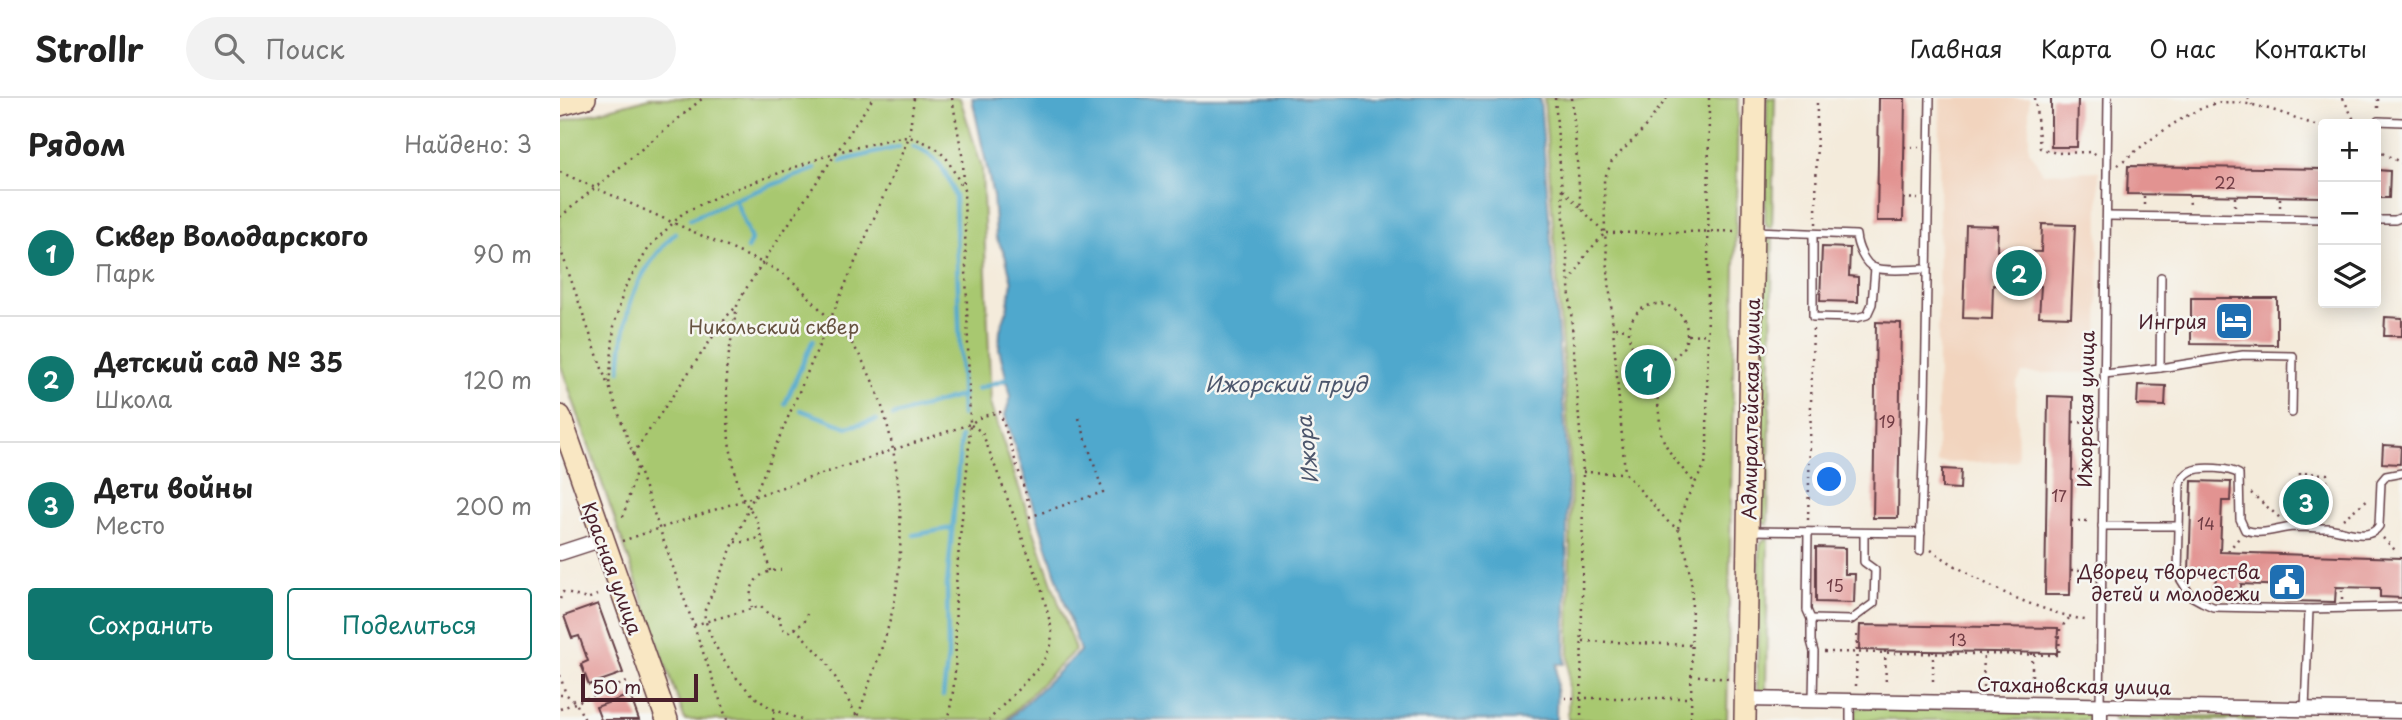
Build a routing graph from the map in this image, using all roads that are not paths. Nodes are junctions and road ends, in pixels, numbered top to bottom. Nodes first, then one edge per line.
1 (585, 98) edge
2 (1755, 98) edge
3 (1930, 98) edge
4 (2108, 98) edge
5 (560, 105) edge
6 (2381, 121) edge
7 (2402, 122) edge
8 (2107, 216) junction
9 (2402, 217) edge
10 (2318, 219) edge
11 (2381, 220) edge
12 (1746, 231) junction
13 (1813, 234) junction
14 (1875, 268) junction
15 (1926, 269) junction
16 (2161, 277) dead end
17 (2160, 368) junction
18 (2104, 374) junction
19 (2292, 413) dead end
20 (560, 416) edge
21 (2402, 474) edge
22 (2102, 526) junction
23 (2178, 526) junction
24 (1748, 531) junction
25 (1808, 532) junction
26 (1864, 533) junction
27 (1921, 533) junction
28 (611, 540) junction
29 (1920, 547) road end
30 (560, 553) edge
31 (2402, 607) edge
32 (2309, 609) junction
33 (1811, 620) junction
34 (1813, 699) junction
35 (1853, 700) junction
36 (2100, 705) junction
37 (1746, 709) edge
38 (2305, 710) junction
39 (2402, 711) edge
40 (2325, 715) edge
41 (667, 720) edge
42 (1850, 720) edge
43 (2100, 720) edge

1 - 5 street
2 - 12 street, Адмиралтейская улица
3 - 15 lane
4 - 8 lane, Ижорская улица
6 - 7 lane
8 - 10 lane
8 - 18 lane, Ижорская улица
9 - 11 lane
12 - 13 lane
12 - 24 street, Адмиралтейская улица
13 - 14 lane
13 - 14 lane
14 - 15 lane
15 - 27 lane
16 - 17 lane
17 - 18 lane
17 - 19 lane
18 - 22 lane, Ижорская улица
20 - 28 street, Красная улица
21 - 23 lane
22 - 23 lane
22 - 36 lane, Ижорская улица
23 - 32 lane
24 - 25 lane
24 - 37 street, Адмиралтейская улица
25 - 26 lane
25 - 33 lane
26 - 27 lane
26 - 33 lane
27 - 29 lane
28 - 30 street
28 - 41 street, Красная улица
31 - 32 lane
32 - 38 lane
33 - 34 lane
34 - 35 street, Стахановская улица
34 - 37 street, Стахановская улица
35 - 36 street, Стахановская улица
35 - 42 lane
36 - 38 street, Стахановская улица
36 - 43 street, Ижорская улица
38 - 40 street, Стахановская улица
39 - 40 street, Стахановская улица

